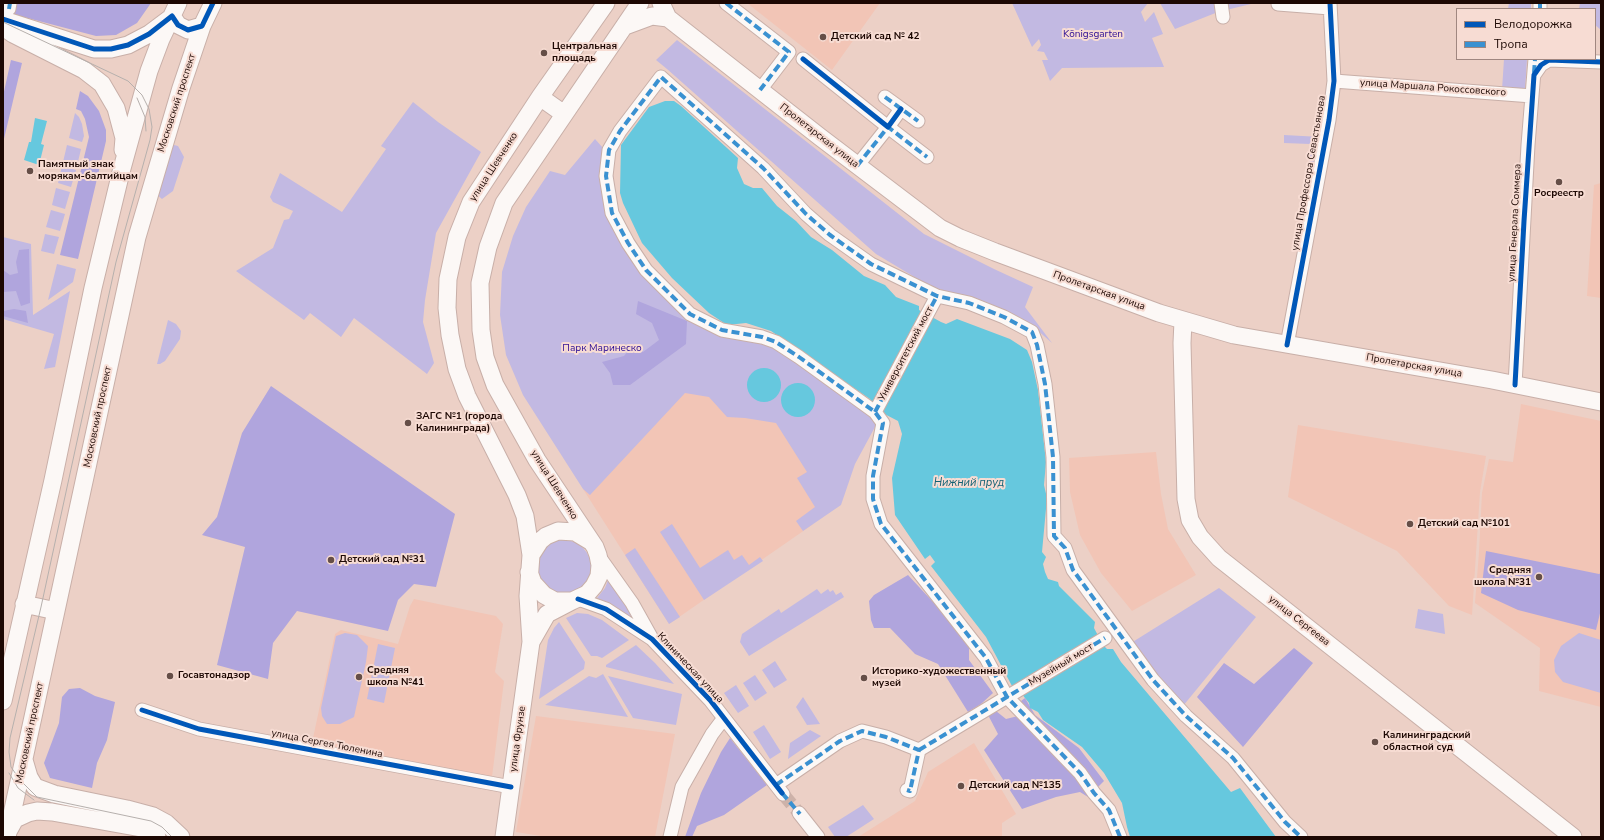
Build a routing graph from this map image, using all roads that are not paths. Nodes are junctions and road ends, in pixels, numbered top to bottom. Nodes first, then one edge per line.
1 (213, 3) edge
2 (606, 3) edge
3 (640, 3) edge
4 (661, 3) edge
5 (726, 3) edge
6 (1221, 3) edge
7 (1278, 4) dead end
8 (1330, 5) edge
9 (175, 10) edge
10 (1223, 17) dead end
11 (5, 18) edge
12 (668, 18) junction
13 (202, 26) junction
14 (625, 26) junction
15 (802, 59) dead end
16 (1535, 60) edge
17 (1601, 62) edge
18 (1534, 75) junction
19 (1334, 81) junction
20 (760, 90) junction
21 (1532, 96) junction
22 (540, 97) junction
23 (884, 97) dead end
24 (901, 108) junction
25 (564, 114) junction
26 (918, 121) dead end
27 (888, 127) junction
28 (927, 157) dead end
29 (857, 166) junction
30 (121, 172) junction
31 (937, 296) junction
32 (1183, 320) junction
33 (1287, 345) junction
34 (1515, 384) junction
35 (1601, 402) edge
36 (875, 412) junction
37 (594, 548) junction
38 (530, 564) junction
39 (575, 600) junction
40 (24, 604) junction
41 (56, 611) junction
42 (1105, 638) dead end
43 (652, 639) junction
44 (531, 642) junction
45 (1012, 694) junction
46 (3, 701) edge
47 (142, 710) dead end
48 (724, 718) junction
49 (919, 750) junction
50 (24, 760) junction
51 (511, 787) junction
52 (907, 790) dead end
53 (799, 813) tunnel mouth
54 (8, 834) edge
55 (157, 837) edge
56 (181, 837) edge
57 (504, 837) edge
58 (670, 837) edge
59 (818, 837) edge
60 (1120, 837) edge
61 (1301, 837) edge
62 (1573, 837) edge

1 - 13 main road, Московский проспект
2 - 22 main road, улица Шевченко
3 - 14 main road, улица Шевченко
4 - 12 main road, Пролетарская улица
5 - 20 street
6 - 10 street
7 - 8 street
8 - 19 street, улица Профессора Севастьянова
9 - 11 main road
9 - 13 main road
9 - 30 main road
11 - 30 main road
12 - 14 main road
12 - 20 main road, Пролетарская улица
13 - 41 main road, Московский проспект
14 - 25 main road, улица Шевченко
15 - 27 street
16 - 18 street, улица Генерала Соммера
17 - 18 street
18 - 21 street, улица Генерала Соммера
19 - 21 street, улица Маршала Рокоссовского
19 - 33 street, улица Профессора Севастьянова
20 - 29 main road, Пролетарская улица
21 - 34 street, улица Генерала Соммера
22 - 25 main road
22 - 38 main road, улица Шевченко
23 - 24 street
24 - 26 street
24 - 27 street
25 - 37 main road, улица Шевченко
27 - 28 street
27 - 29 street
29 - 32 main road, Пролетарская улица
30 - 40 main road
31 - 36 street, Университетский мост
31 - 36 street
31 - 61 street
32 - 33 main road, Пролетарская улица
32 - 62 main road, улица Сергеева
33 - 34 main road, Пролетарская улица
34 - 35 main road, Пролетарская улица
36 - 45 street
37 - 38 main road, улица Шевченко
37 - 39 main road
37 - 43 street, Клиническая улица
38 - 39 main road, улица Шевченко
38 - 44 main road, улица Фрунзе
39 - 43 street, Клиническая улица
39 - 44 main road, улица Фрунзе
40 - 41 main road
40 - 46 main road
41 - 50 main road, Московский проспект
42 - 45 street, Музейный мост
43 - 48 street, Клиническая улица
44 - 51 main road, улица Фрунзе
45 - 49 street, Музейный мост
45 - 60 street
47 - 51 street, улица Сергея Тюленина
48 - 49 street, Клиническая улица
48 - 58 street
49 - 52 street
50 - 54 main road, Московский проспект
50 - 56 main road
51 - 57 main road, улица Фрунзе
53 - 59 street
54 - 55 main road

